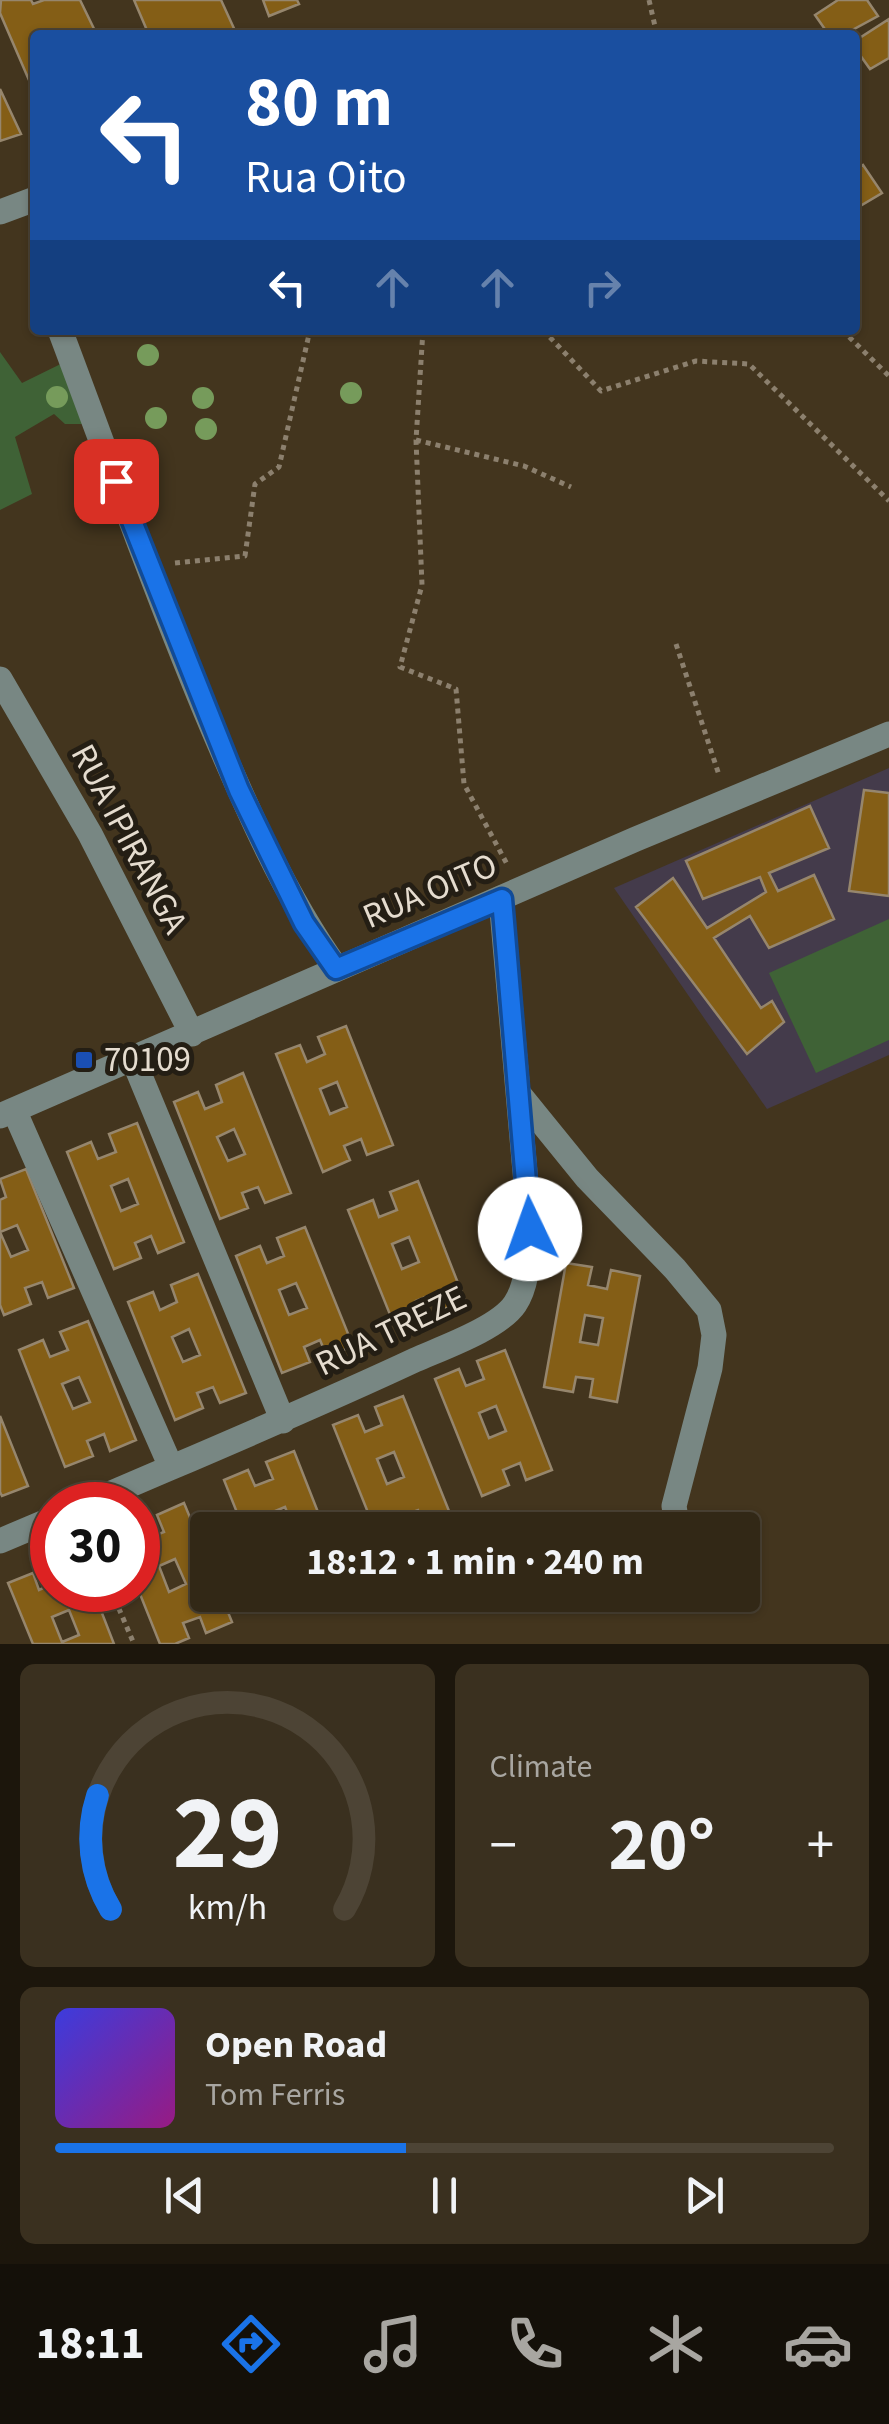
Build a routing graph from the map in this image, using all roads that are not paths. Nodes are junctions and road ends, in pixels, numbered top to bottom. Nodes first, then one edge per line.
1 (30, 201) edge
2 (0, 212) edge
3 (62, 335) edge
4 (0, 678) edge
5 (889, 734) edge
6 (512, 895) junction
7 (336, 969) junction
8 (192, 1034) junction
9 (133, 1059) junction
10 (518, 1093) junction
11 (7, 1113) edge
12 (284, 1421) junction
13 (171, 1468) junction
14 (138, 1482) edge
15 (675, 1512) edge
16 (30, 1528) edge
17 (0, 1541) edge

1 - 2 street
3 - 7 street
4 - 8 street, RUA IPIRANGA
5 - 6 street, RUA OITO
6 - 7 street, RUA OITO
6 - 10 street, RUA TREZE
7 - 8 street, RUA OITO
8 - 9 street, RUA OITO
9 - 11 street, RUA OITO
9 - 12 street
10 - 12 street, RUA TREZE
10 - 15 street
11 - 13 street
12 - 13 street, RUA TREZE
13 - 14 street, RUA TREZE
16 - 17 street

